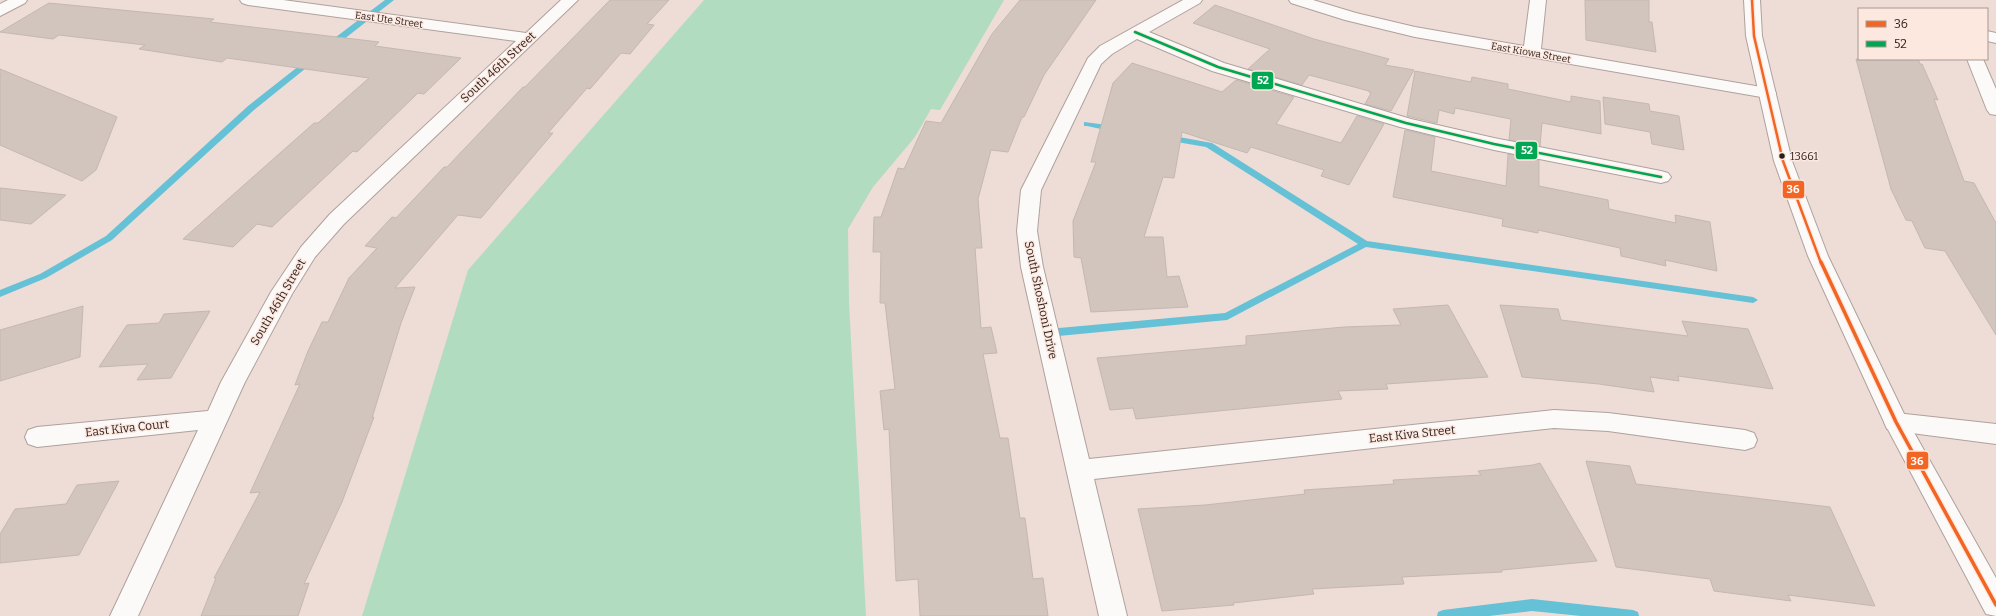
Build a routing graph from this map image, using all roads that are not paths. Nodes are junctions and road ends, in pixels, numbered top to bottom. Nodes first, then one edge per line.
1 (19, 0) edge
2 (248, 0) edge
3 (570, 0) edge
4 (1194, 0) edge
5 (1297, 0) edge
6 (1538, 0) edge
7 (1752, 0) edge
8 (0, 11) edge
9 (1135, 32) junction
10 (530, 38) junction
11 (1532, 52) junction
12 (1974, 60) edge
13 (1767, 93) junction
14 (1996, 110) edge
15 (1661, 177) dead end
16 (216, 419) junction
17 (1896, 422) junction
18 (1996, 434) edge
19 (37, 437) dead end
20 (1745, 440) dead end
21 (1079, 470) junction
22 (1996, 605) edge
23 (124, 616) edge
24 (1113, 616) edge

1 - 8 street
2 - 10 street, East Ute Street
3 - 10 street, South 46th Street
4 - 9 street, South Shoshoni Drive
5 - 11 street, East Kiowa Street
6 - 11 street
7 - 13 street
9 - 15 street
9 - 21 street, South Shoshoni Drive
10 - 16 street, South 46th Street
11 - 13 street, East Kiowa Street
12 - 14 street
13 - 17 street
16 - 19 street, East Kiva Court
16 - 23 street, South 46th Street
17 - 18 street
17 - 22 street
20 - 21 street, East Kiva Street
21 - 24 street, South Shoshoni Drive

